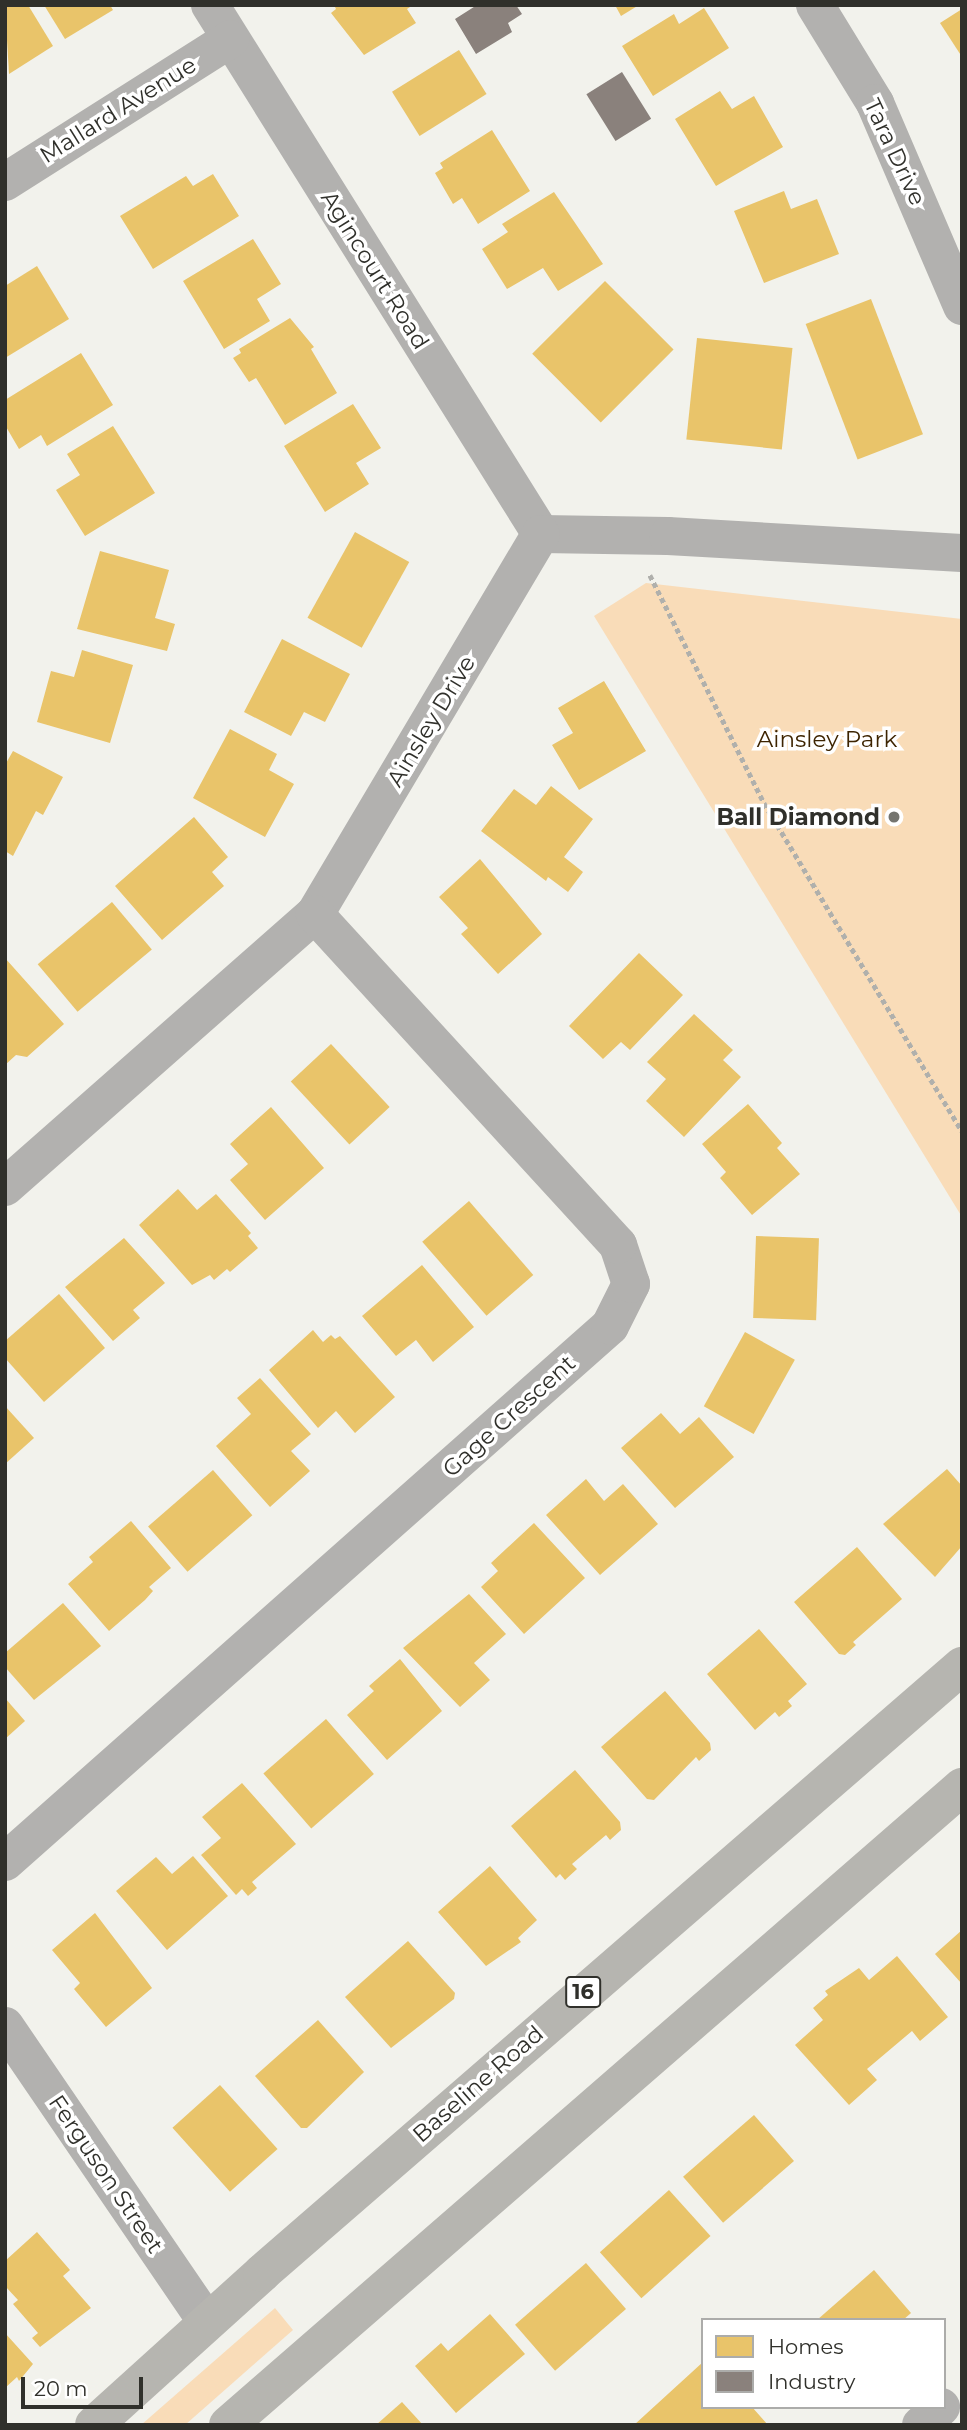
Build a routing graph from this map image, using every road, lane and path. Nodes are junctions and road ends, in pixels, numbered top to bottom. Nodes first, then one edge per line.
1 (210, 5) edge
2 (815, 5) edge
3 (230, 39) junction
4 (5, 182) edge
5 (962, 306) edge
6 (541, 534) junction
7 (962, 553) edge
8 (648, 572) dead end
9 (315, 914) junction
10 (962, 1132) edge
11 (5, 1187) edge
12 (962, 1666) edge
13 (962, 1787) edge
14 (5, 1862) edge
15 (5, 2026) edge
16 (207, 2322) junction
17 (962, 2390) edge
18 (946, 2403) edge
19 (940, 2409) edge
20 (94, 2425) edge
21 (228, 2425) edge
22 (921, 2425) edge

1 - 3 street, Agincourt Road
2 - 5 street, Tara Drive
3 - 4 street, Mallard Avenue
3 - 6 street, Agincourt Road
6 - 7 street
6 - 9 street, Ainsley Drive
8 - 10 path
9 - 11 street, Ainsley Drive
9 - 14 street, Gage Crescent
12 - 16 main road, Baseline Road / 16
13 - 21 main road
15 - 16 street, Ferguson Street
16 - 20 main road, Baseline Road / 16
17 - 18 street
19 - 22 street

